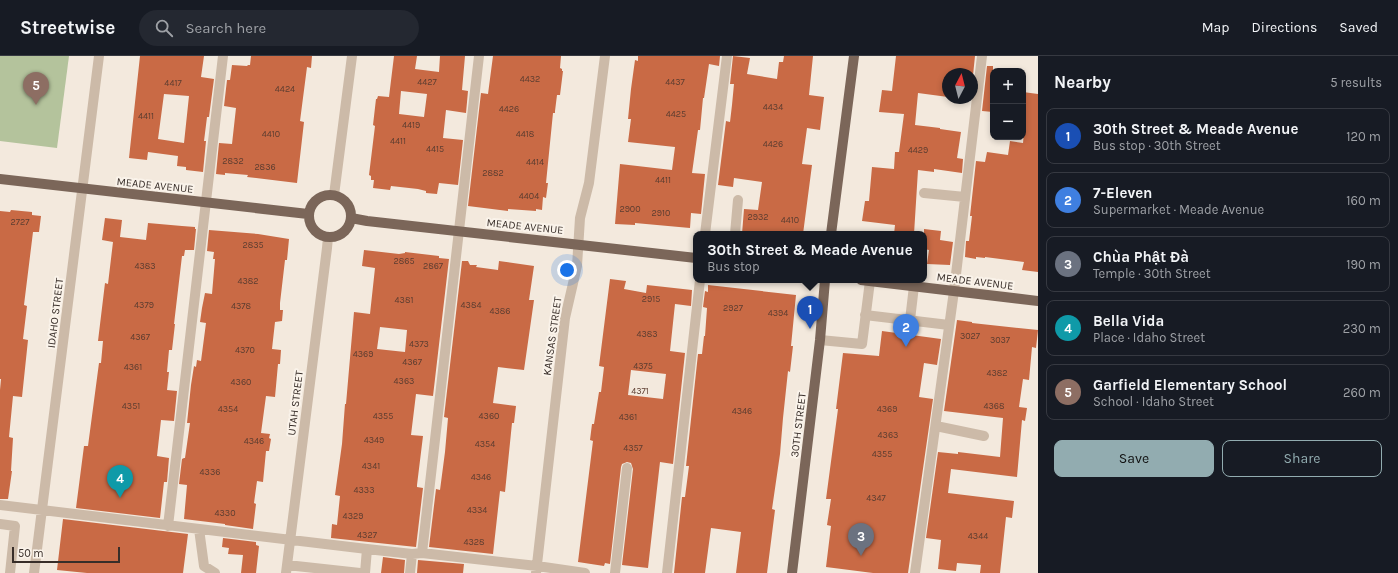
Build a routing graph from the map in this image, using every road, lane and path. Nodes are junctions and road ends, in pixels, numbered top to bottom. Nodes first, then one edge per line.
1 (99, 56) edge
2 (223, 56) edge
3 (352, 56) edge
4 (479, 56) edge
5 (605, 56) edge
6 (727, 56) edge
7 (854, 56) edge
8 (982, 56) edge
9 (0, 179) edge
10 (83, 188) junction
11 (924, 192) dead end
12 (334, 195) junction
13 (965, 197) junction
14 (738, 200) dead end
15 (206, 202) junction
16 (308, 214) junction
17 (351, 218) junction
18 (459, 231) junction
19 (705, 231) edge
20 (735, 231) edge
21 (831, 231) edge
22 (328, 237) junction
23 (579, 244) junction
24 (693, 258) edge
25 (700, 283) edge
26 (825, 283) edge
27 (865, 283) edge
28 (885, 283) edge
29 (914, 286) junction
30 (954, 291) junction
31 (1038, 301) edge
32 (865, 315) junction
33 (910, 320) junction
34 (949, 325) junction
35 (820, 340) junction
36 (936, 426) junction
37 (984, 436) dead end
38 (627, 468) dead end
39 (0, 505) edge
40 (41, 510) junction
41 (0, 524) edge
42 (168, 526) junction
43 (200, 529) junction
44 (290, 540) junction
45 (367, 549) junction
46 (417, 554) junction
47 (287, 569) edge
48 (536, 569) edge
49 (10, 573) edge
50 (34, 573) edge
51 (215, 573) edge
52 (360, 573) edge
53 (365, 573) edge
54 (410, 573) edge
55 (585, 573) edge
56 (615, 573) edge
57 (667, 573) edge
58 (792, 573) edge
59 (916, 573) edge

1 - 10 street, IDAHO STREET
2 - 15 street
3 - 12 street
4 - 18 street
5 - 23 street, KANSAS STREET
6 - 19 street
7 - 21 main road
8 - 13 street
9 - 10 main road, MEADE AVENUE
10 - 15 main road, MEADE AVENUE
10 - 40 street, IDAHO STREET
11 - 13 street
12 - 16 main road
12 - 17 main road
13 - 30 street
14 - 20 street
15 - 16 main road, MEADE AVENUE
15 - 42 street
16 - 22 main road
17 - 18 main road, MEADE AVENUE
17 - 22 main road
18 - 23 main road, MEADE AVENUE
18 - 46 street
22 - 44 street, UTAH STREET
23 - 24 main road, MEADE AVENUE
23 - 48 street, KANSAS STREET
25 - 57 street
26 - 35 main road, 30TH STREET
27 - 32 street
28 - 29 main road, MEADE AVENUE
29 - 30 main road, MEADE AVENUE
29 - 33 street
30 - 31 main road, MEADE AVENUE
30 - 34 street
32 - 33 street
32 - 35 street
33 - 34 street
34 - 36 street
35 - 58 main road, 30TH STREET
36 - 37 street
36 - 59 street
38 - 56 street
39 - 40 street
40 - 42 street
40 - 50 street, IDAHO STREET
41 - 49 street
42 - 43 street
43 - 44 street
43 - 51 street
44 - 45 street
44 - 47 street, UTAH STREET
45 - 46 street
45 - 53 street
46 - 48 street
46 - 54 street
47 - 52 street
48 - 55 street

